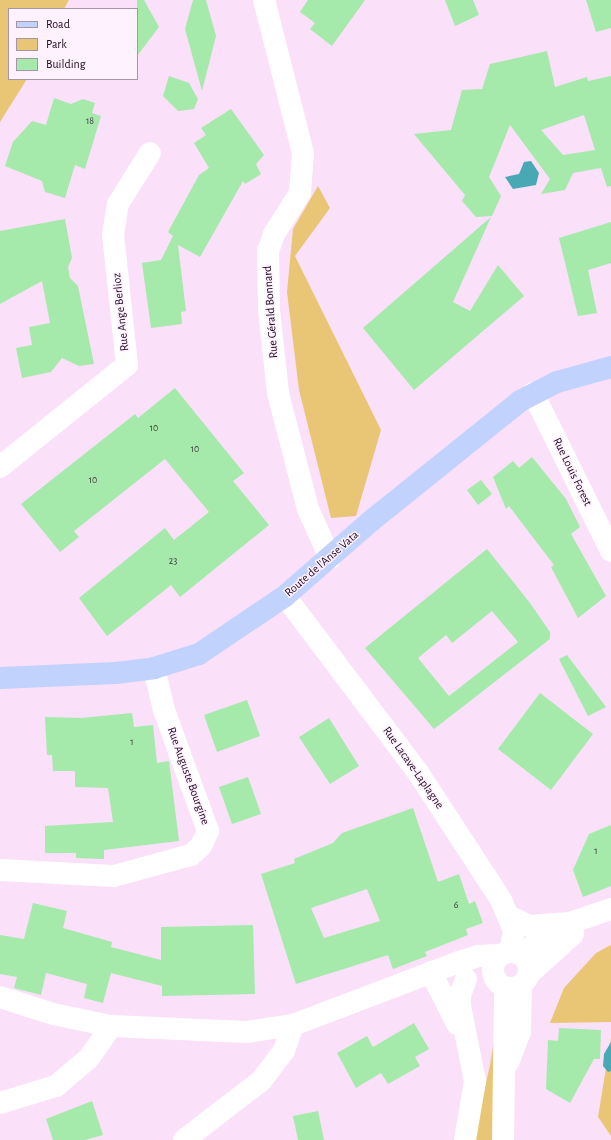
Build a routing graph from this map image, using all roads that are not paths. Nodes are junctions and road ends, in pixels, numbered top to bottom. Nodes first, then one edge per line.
1 (264, 0) edge
2 (150, 153) dead end
3 (611, 367) edge
4 (534, 393) junction
5 (0, 467) edge
6 (611, 551) edge
7 (330, 558) junction
8 (286, 596) junction
9 (154, 668) junction
10 (0, 678) edge
11 (0, 870) edge
12 (611, 909) edge
13 (511, 917) junction
14 (577, 922) junction
15 (510, 954) junction
16 (437, 972) junction
17 (466, 979) junction
18 (401, 982) junction
19 (513, 982) junction
20 (0, 997) edge
21 (453, 1017) junction
22 (293, 1025) junction
23 (110, 1026) junction
24 (469, 1045) junction
25 (0, 1103) edge
26 (184, 1140) edge
27 (466, 1140) edge
28 (503, 1140) edge

1 - 7 street, Rue Gérald Bonnard
2 - 5 street, Rue Ange Berlioz
3 - 4 main road, Route de l'Anse Vata
4 - 6 street, Rue Louis Forest
4 - 7 main road, Route de l'Anse Vata
7 - 8 main road, Route de l'Anse Vata
8 - 9 main road, Route de l'Anse Vata
8 - 13 street, Rue Lacave-Laplagne
9 - 10 main road, Route de l'Anse Vata
9 - 11 street, Rue Auguste Bourgine
12 - 14 street
13 - 14 street
13 - 15 street, Rue Lacave-Laplagne
14 - 15 street
14 - 19 street
15 - 16 street
15 - 19 street
15 - 19 street, Rue Lacave-Laplagne
16 - 17 street
16 - 18 street
16 - 21 street
17 - 19 street
17 - 24 street
18 - 21 street
18 - 22 street
19 - 28 street, Rue Lacave-Laplagne
20 - 23 street
21 - 24 street
22 - 23 street
22 - 26 street
23 - 25 street
24 - 27 street

